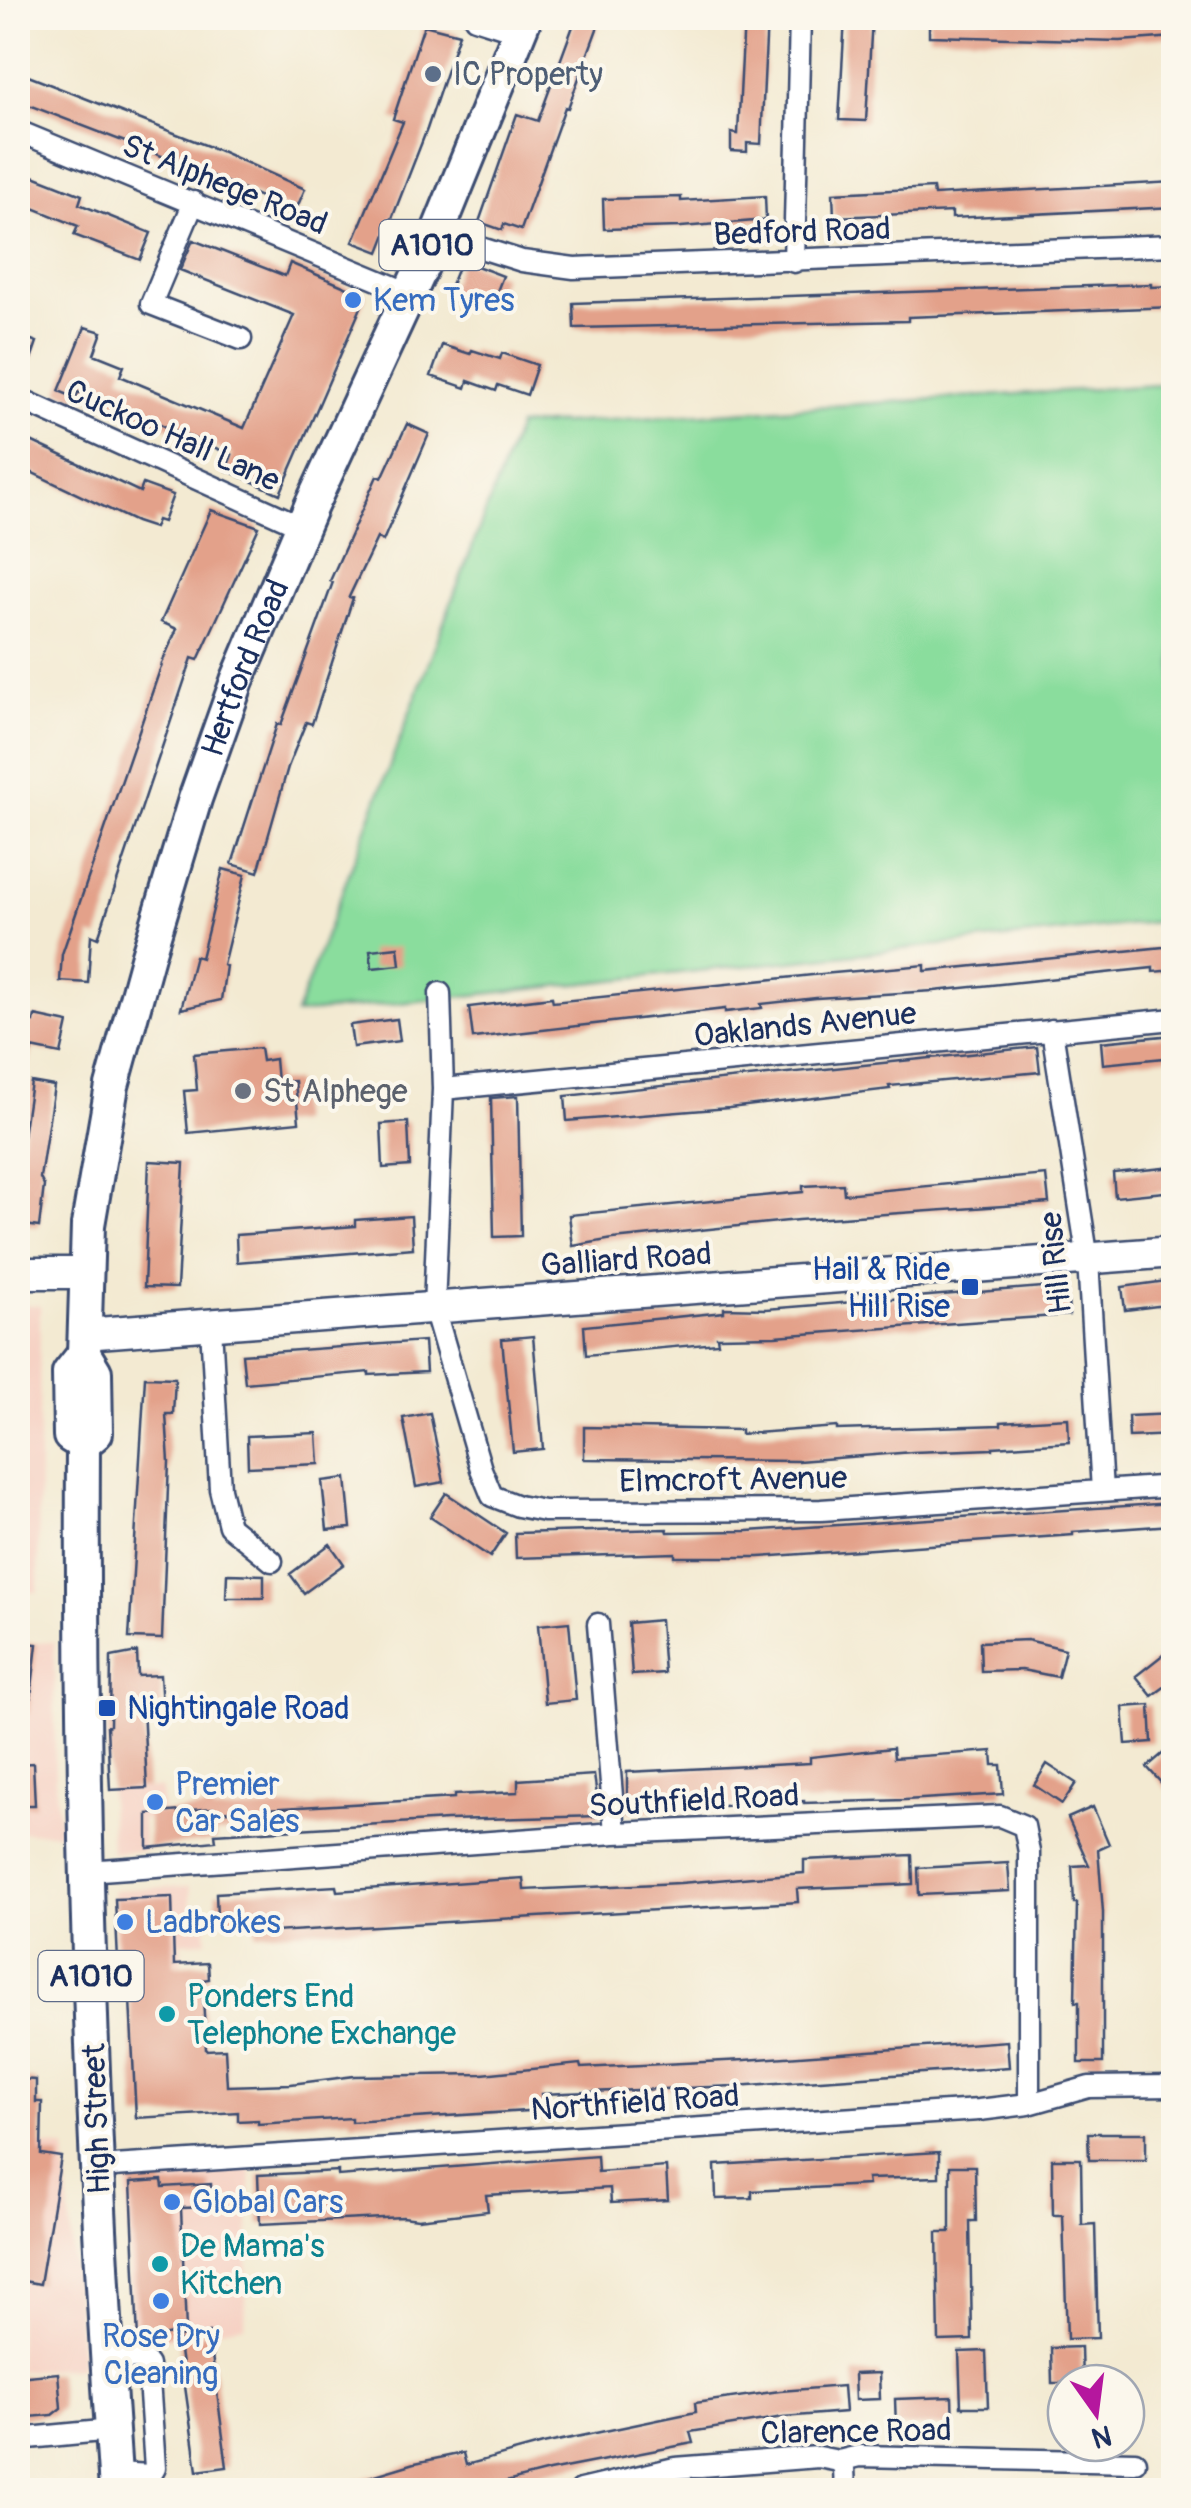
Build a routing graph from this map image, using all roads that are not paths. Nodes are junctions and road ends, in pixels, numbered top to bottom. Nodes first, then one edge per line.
1 (475, 18) edge
2 (800, 18) edge
3 (522, 25) edge
4 (18, 131) edge
5 (194, 202) junction
6 (437, 234) junction
7 (1174, 245) edge
8 (794, 262) junction
9 (409, 293) junction
10 (241, 339) dead end
11 (18, 398) edge
12 (303, 527) junction
13 (440, 993) dead end
14 (1174, 1019) edge
15 (1052, 1030) junction
16 (443, 1089) junction
17 (1174, 1252) edge
18 (1088, 1260) junction
19 (18, 1273) edge
20 (84, 1273) junction
21 (434, 1308) junction
22 (211, 1326) junction
23 (84, 1344) junction
24 (1174, 1486) edge
25 (1102, 1491) junction
26 (272, 1561) dead end
27 (598, 1624) dead end
28 (82, 1628) joint
29 (615, 1833) junction
30 (87, 1871) junction
31 (1174, 2086) edge
32 (1030, 2104) junction
33 (98, 2167) junction
34 (106, 2360) junction
35 (112, 2430) junction
36 (18, 2440) edge
37 (1046, 2460) edge
38 (839, 2461) junction
39 (116, 2482) edge
40 (581, 2490) edge
41 (846, 2490) edge

1 - 3 street
2 - 8 street
3 - 6 main road, Hertford Road / A1010
4 - 5 street, St Alphege Road
5 - 9 street, St Alphege Road
5 - 10 street
6 - 8 street, Bedford Road
6 - 9 main road, Hertford Road / A1010
7 - 8 street, Bedford Road
9 - 12 main road, Hertford Road / A1010
11 - 12 street, Cuckoo Hall Lane
12 - 20 main road, Hertford Road / A1010
13 - 16 street
14 - 15 street, Oaklands Avenue
15 - 16 street, Oaklands Avenue
15 - 18 street, Hill Rise
16 - 21 street
17 - 18 street, Galliard Road
18 - 21 street, Galliard Road
18 - 25 street, Hill Rise
19 - 20 street
20 - 23 main road, Hertford Road / A1010
21 - 22 street, Galliard Road
21 - 25 street, Elmcroft Avenue
22 - 23 street, Galliard Road
22 - 26 street
23 - 28 main road, Hertford Road / A1010
24 - 25 street, Elmcroft Avenue
27 - 29 street
28 - 30 main road, High Street / A1010
29 - 30 street, Southfield Road
29 - 32 street, Southfield Road
30 - 33 main road, High Street / A1010
31 - 32 street, Northfield Road
32 - 33 street, Northfield Road
33 - 34 main road, High Street / A1010
34 - 35 main road, High Street / A1010
34 - 39 street
35 - 36 street
35 - 39 main road, High Street / A1010
37 - 38 street, Clarence Road
38 - 40 street, Clarence Road
38 - 41 street

